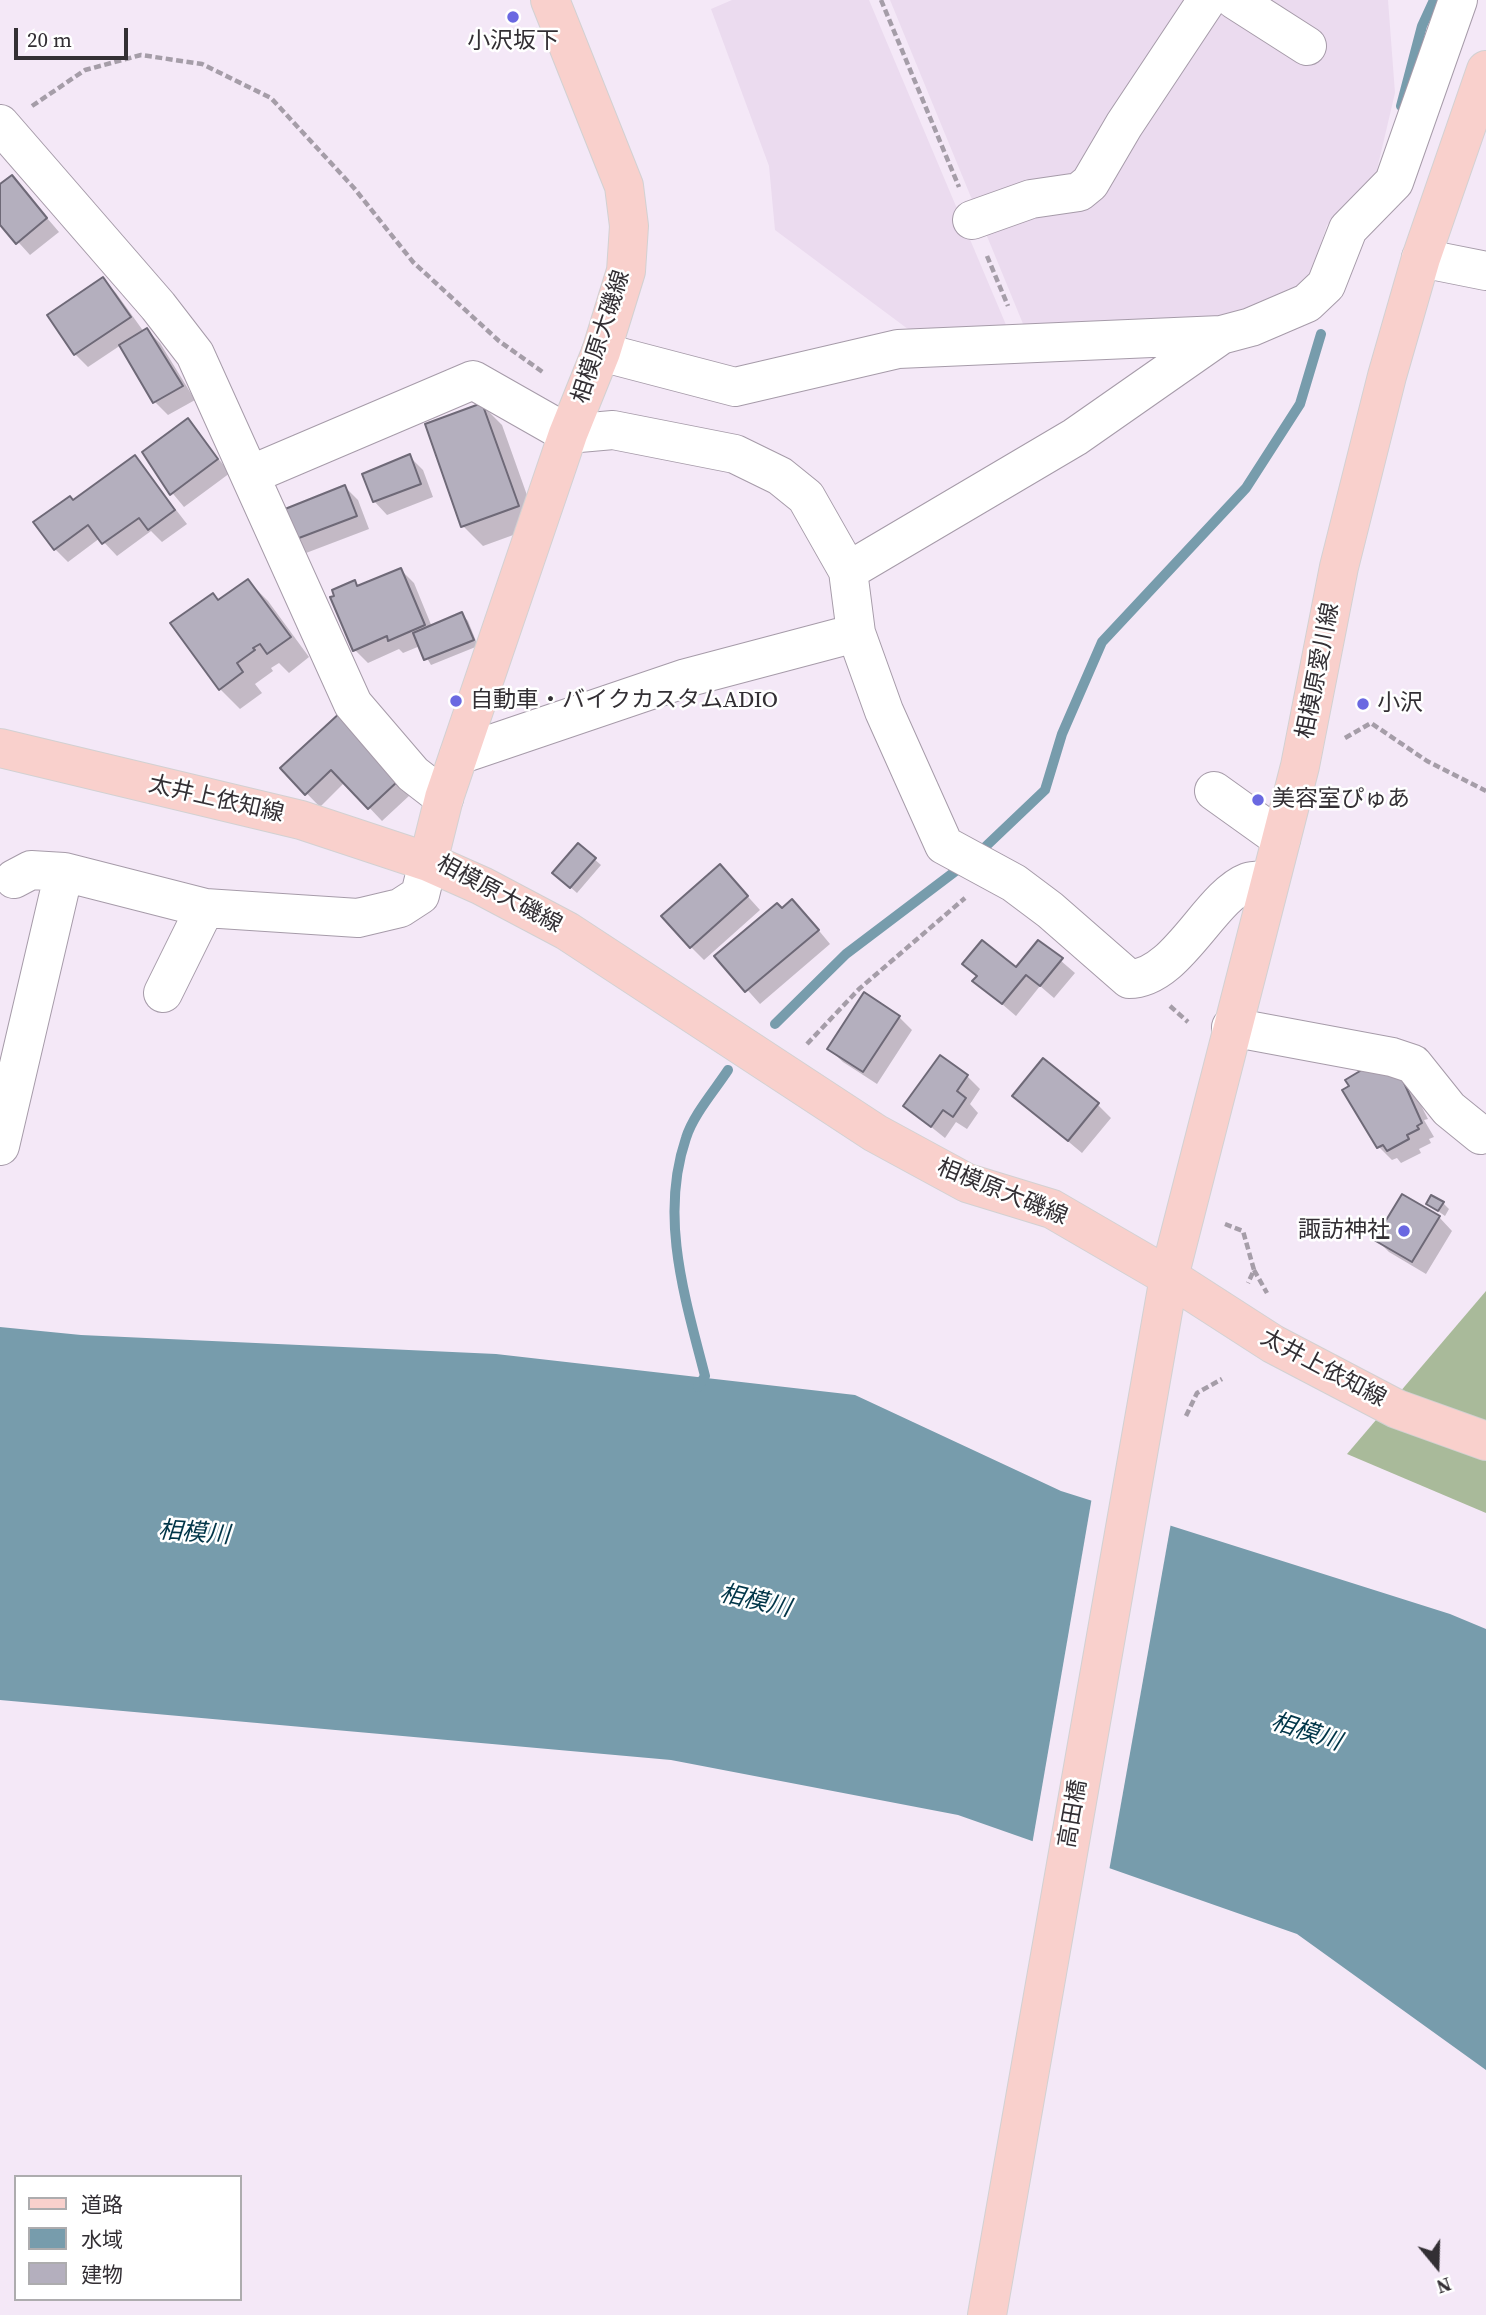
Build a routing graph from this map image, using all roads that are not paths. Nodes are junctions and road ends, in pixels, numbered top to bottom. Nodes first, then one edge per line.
1 (550, 0) edge
2 (1207, 0) edge
3 (1235, 0) edge
4 (1458, 0) edge
5 (1307, 46) dead end
6 (1486, 70) edge
7 (4, 135) edge
8 (972, 220) road end
9 (1421, 258) junction
10 (1486, 271) edge
11 (1222, 335) junction
12 (601, 352) junction
13 (568, 434) junction
14 (250, 475) junction
15 (848, 571) junction
16 (856, 633) junction
17 (0, 748) edge
18 (459, 755) junction
19 (1214, 791) dead end
20 (444, 798) junction
21 (1280, 839) junction
22 (428, 862) junction
23 (64, 872) junction
24 (14, 879) dead end
25 (1270, 880) junction
26 (205, 908) junction
27 (163, 993) dead end
28 (1231, 1027) junction
29 (2, 1132) edge
30 (1481, 1135) dead end
31 (1169, 1277) junction
32 (1486, 1441) edge
33 (987, 2315) edge

1 - 12 main road, 相模原大磯線
2 - 8 street
3 - 5 street
4 - 11 street
6 - 9 main road, 相模原愛川線
7 - 14 street
9 - 10 street
9 - 21 main road, 相模原愛川線
11 - 12 street
11 - 15 street
12 - 13 main road, 相模原大磯線
13 - 14 street
13 - 15 street
13 - 18 main road, 相模原大磯線
14 - 20 street
15 - 16 street
16 - 18 street
16 - 25 street
17 - 22 main road, 太井上依知線
18 - 20 main road, 相模原大磯線
19 - 21 street
20 - 22 main road, 相模原大磯線
21 - 25 main road, 相模原愛川線
22 - 26 street
22 - 31 main road, 相模原大磯線
23 - 24 street
23 - 26 street
23 - 29 street
25 - 28 main road, 相模原愛川線
26 - 27 street
28 - 30 street
28 - 31 main road, 相模原愛川線
31 - 32 main road, 太井上依知線
31 - 33 main road, 高田橋

